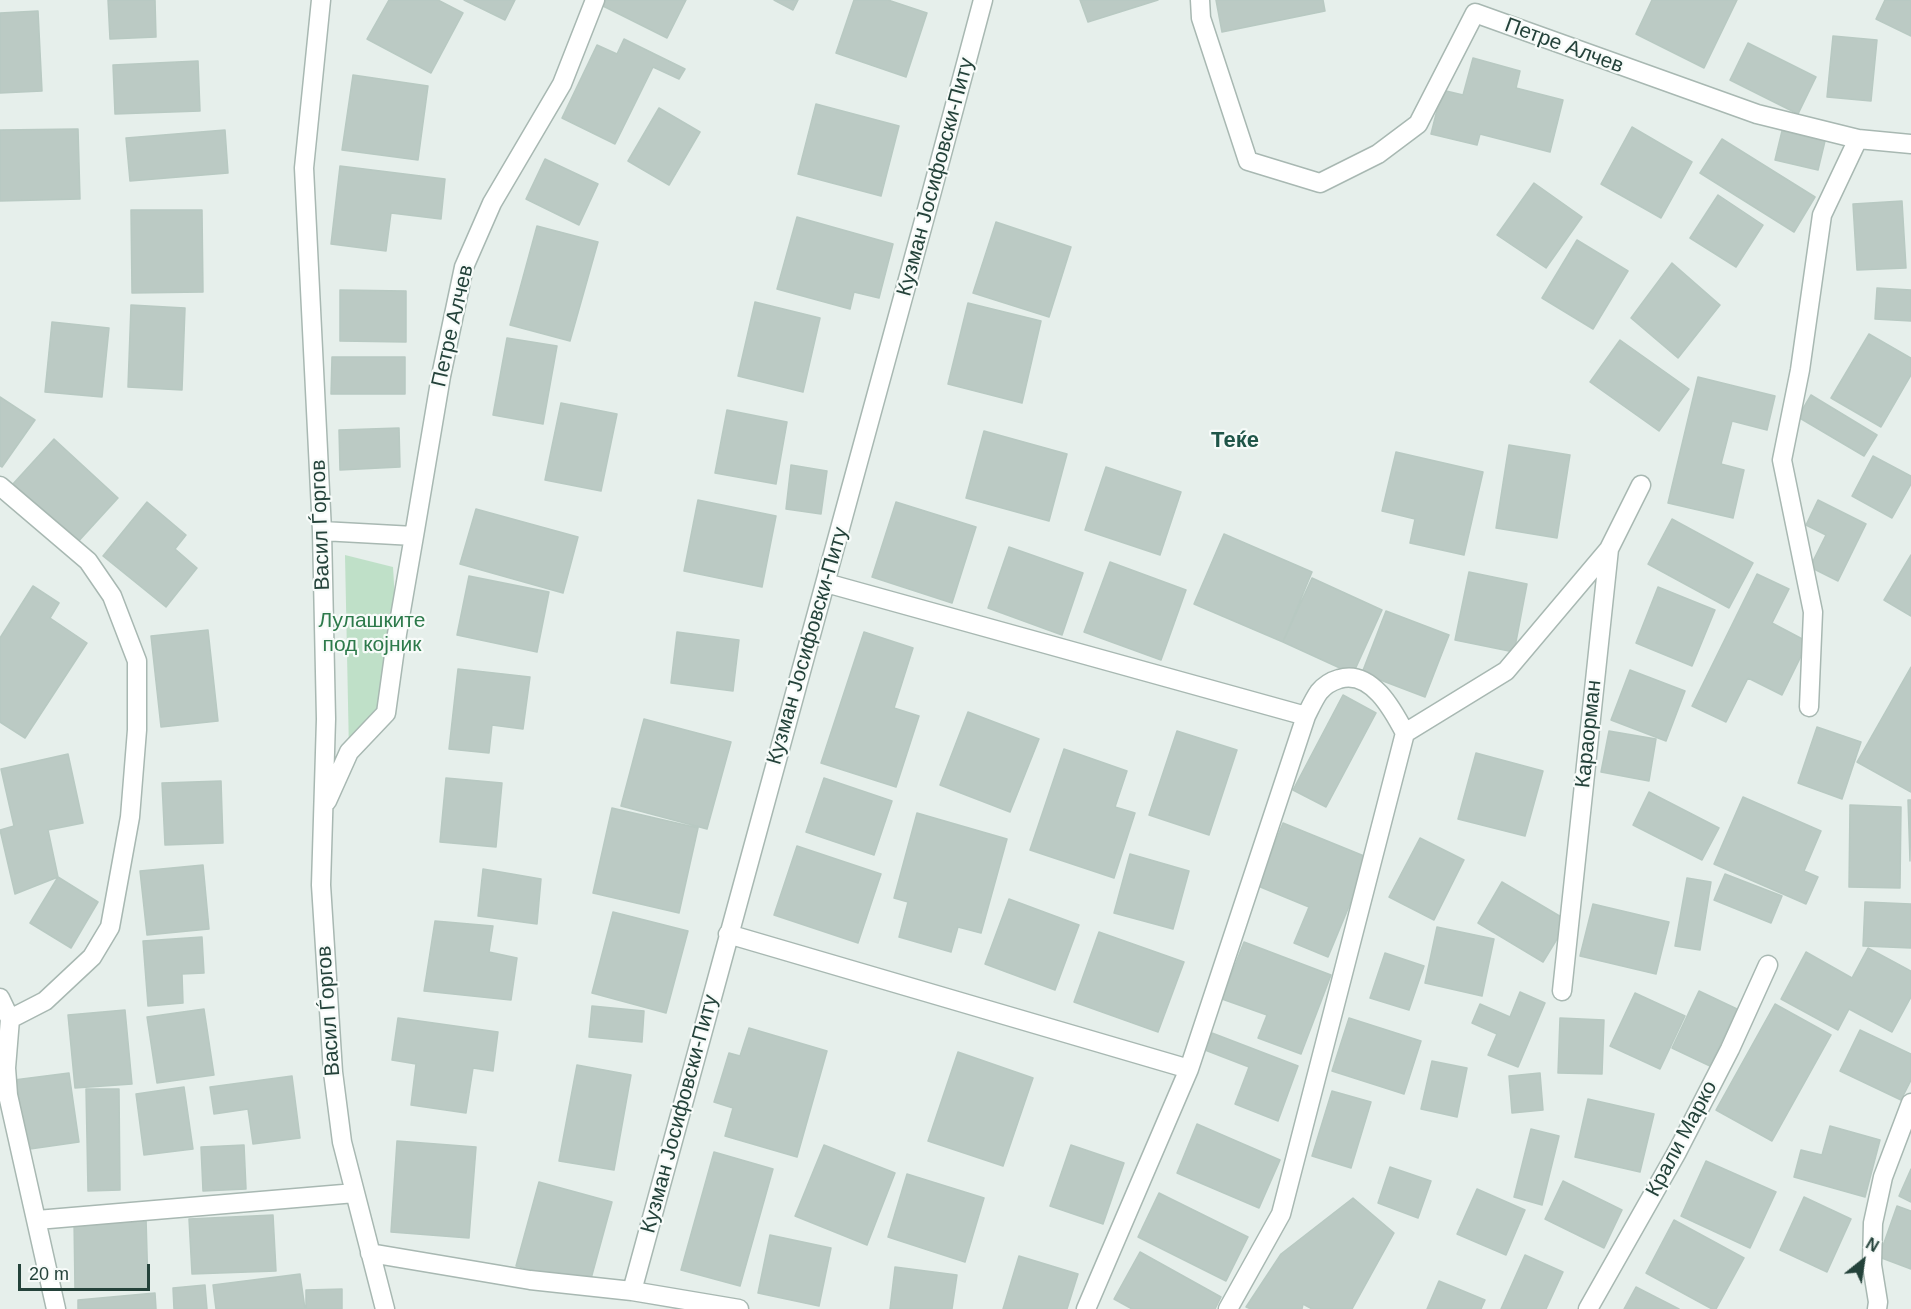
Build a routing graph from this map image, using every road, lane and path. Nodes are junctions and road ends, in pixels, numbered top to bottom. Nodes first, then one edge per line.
1 (321, 0) edge
2 (595, 0) edge
3 (983, 0) edge
4 (1200, 0) edge
5 (1858, 139) junction
6 (1911, 144) edge
7 (0, 486) edge
8 (1641, 486) dead end
9 (322, 531) junction
10 (414, 536) junction
11 (1609, 549) junction
12 (826, 583) junction
13 (1809, 707) dead end
14 (1306, 716) junction
15 (1406, 733) junction
16 (324, 808) junction
17 (728, 934) junction
18 (1768, 965) dead end
19 (1562, 991) dead end
20 (0, 998) edge
21 (10, 1019) junction
22 (1189, 1069) junction
23 (1911, 1103) edge
24 (355, 1193) junction
25 (37, 1220) junction
26 (370, 1253) junction
27 (632, 1291) junction
28 (56, 1309) edge
29 (385, 1309) edge
30 (739, 1309) edge
31 (1086, 1309) edge
32 (1228, 1309) edge
33 (1588, 1309) edge
34 (1877, 1309) edge

1 - 9 street, Васил Ѓоргов
2 - 10 street, Петре Алчев
3 - 12 street, Кузман Јосифовски-Питу
4 - 5 street, Петре Алчев
5 - 6 street, Петре Алчев
5 - 13 street
7 - 21 street
8 - 11 street, Караорман
9 - 10 street
9 - 16 street, Васил Ѓоргов
10 - 16 street, Петре Алчев
11 - 15 street
11 - 19 street, Караорман
12 - 14 street
12 - 17 street, Кузман Јосифовски-Питу
14 - 15 street
14 - 22 street
15 - 32 street
16 - 24 street, Васил Ѓоргов
17 - 22 street
17 - 27 street, Кузман Јосифовски-Питу
18 - 33 street, Крали Марко
20 - 21 street
21 - 25 street
22 - 31 street
23 - 34 street
24 - 25 street
24 - 26 street, Васил Ѓоргов
25 - 28 street
26 - 27 street
26 - 29 street, Васил Ѓоргов
27 - 30 street

